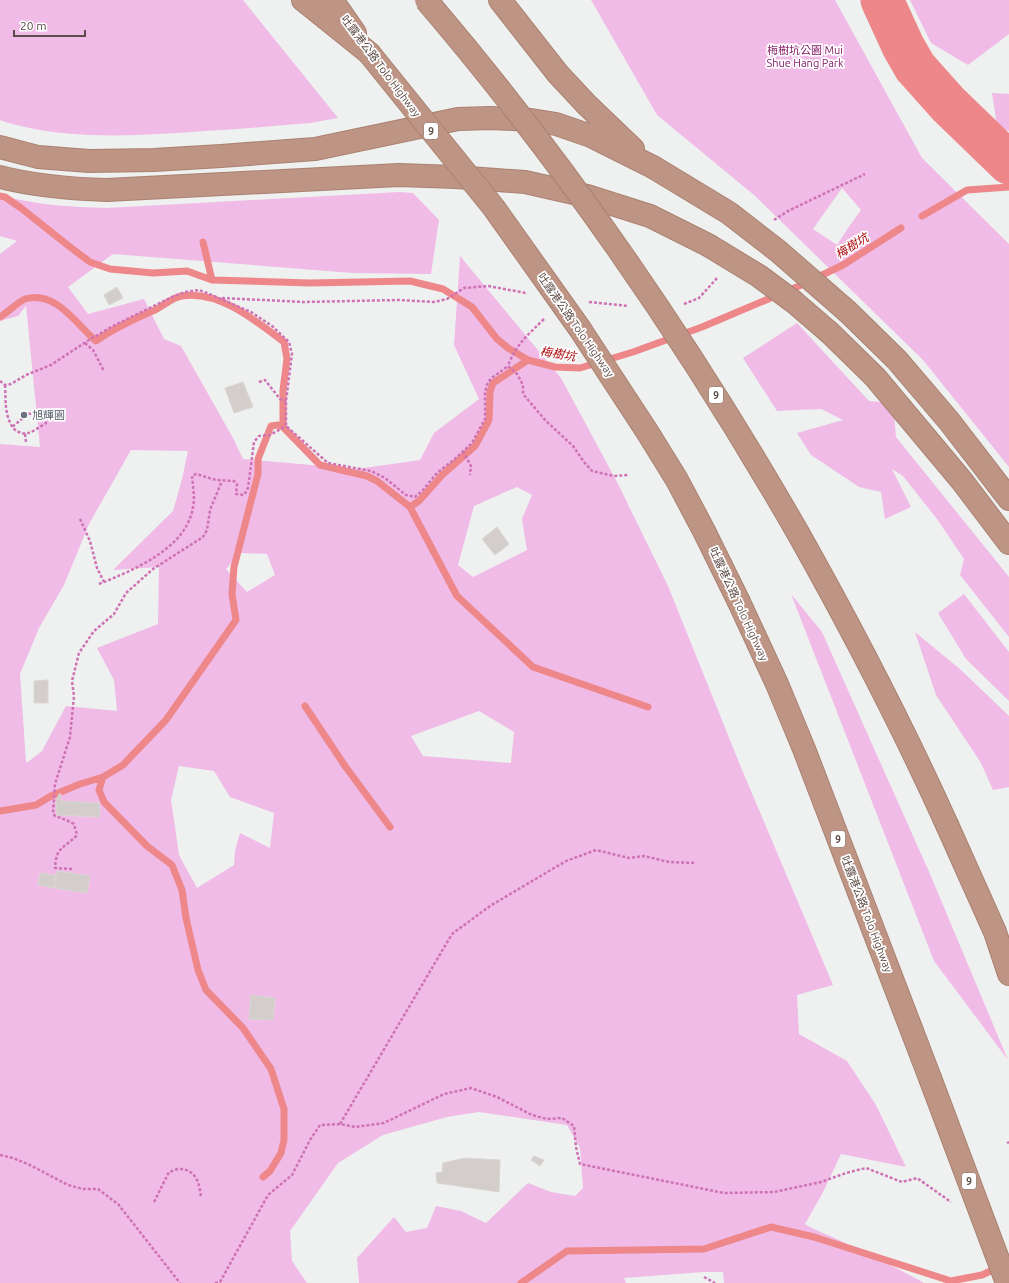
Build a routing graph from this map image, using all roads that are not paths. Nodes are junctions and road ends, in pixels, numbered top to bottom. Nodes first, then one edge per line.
1 (304, 0) edge
2 (332, 0) edge
3 (426, 0) edge
4 (500, 0) edge
5 (369, 53) junction
6 (0, 147) edge
7 (653, 167) junction
8 (0, 177) edge
9 (1009, 499) edge
10 (1009, 543) edge
11 (1009, 974) edge
12 (1007, 1283) edge

1 - 5 highway
2 - 5 highway, 吐露港公路 Tolo Highway / 9
3 - 11 highway, 9, bridge
4 - 7 highway
5 - 12 highway, 吐露港公路 Tolo Highway / 9, bridge
6 - 7 highway
7 - 9 highway, bridge
8 - 10 highway, bridge

